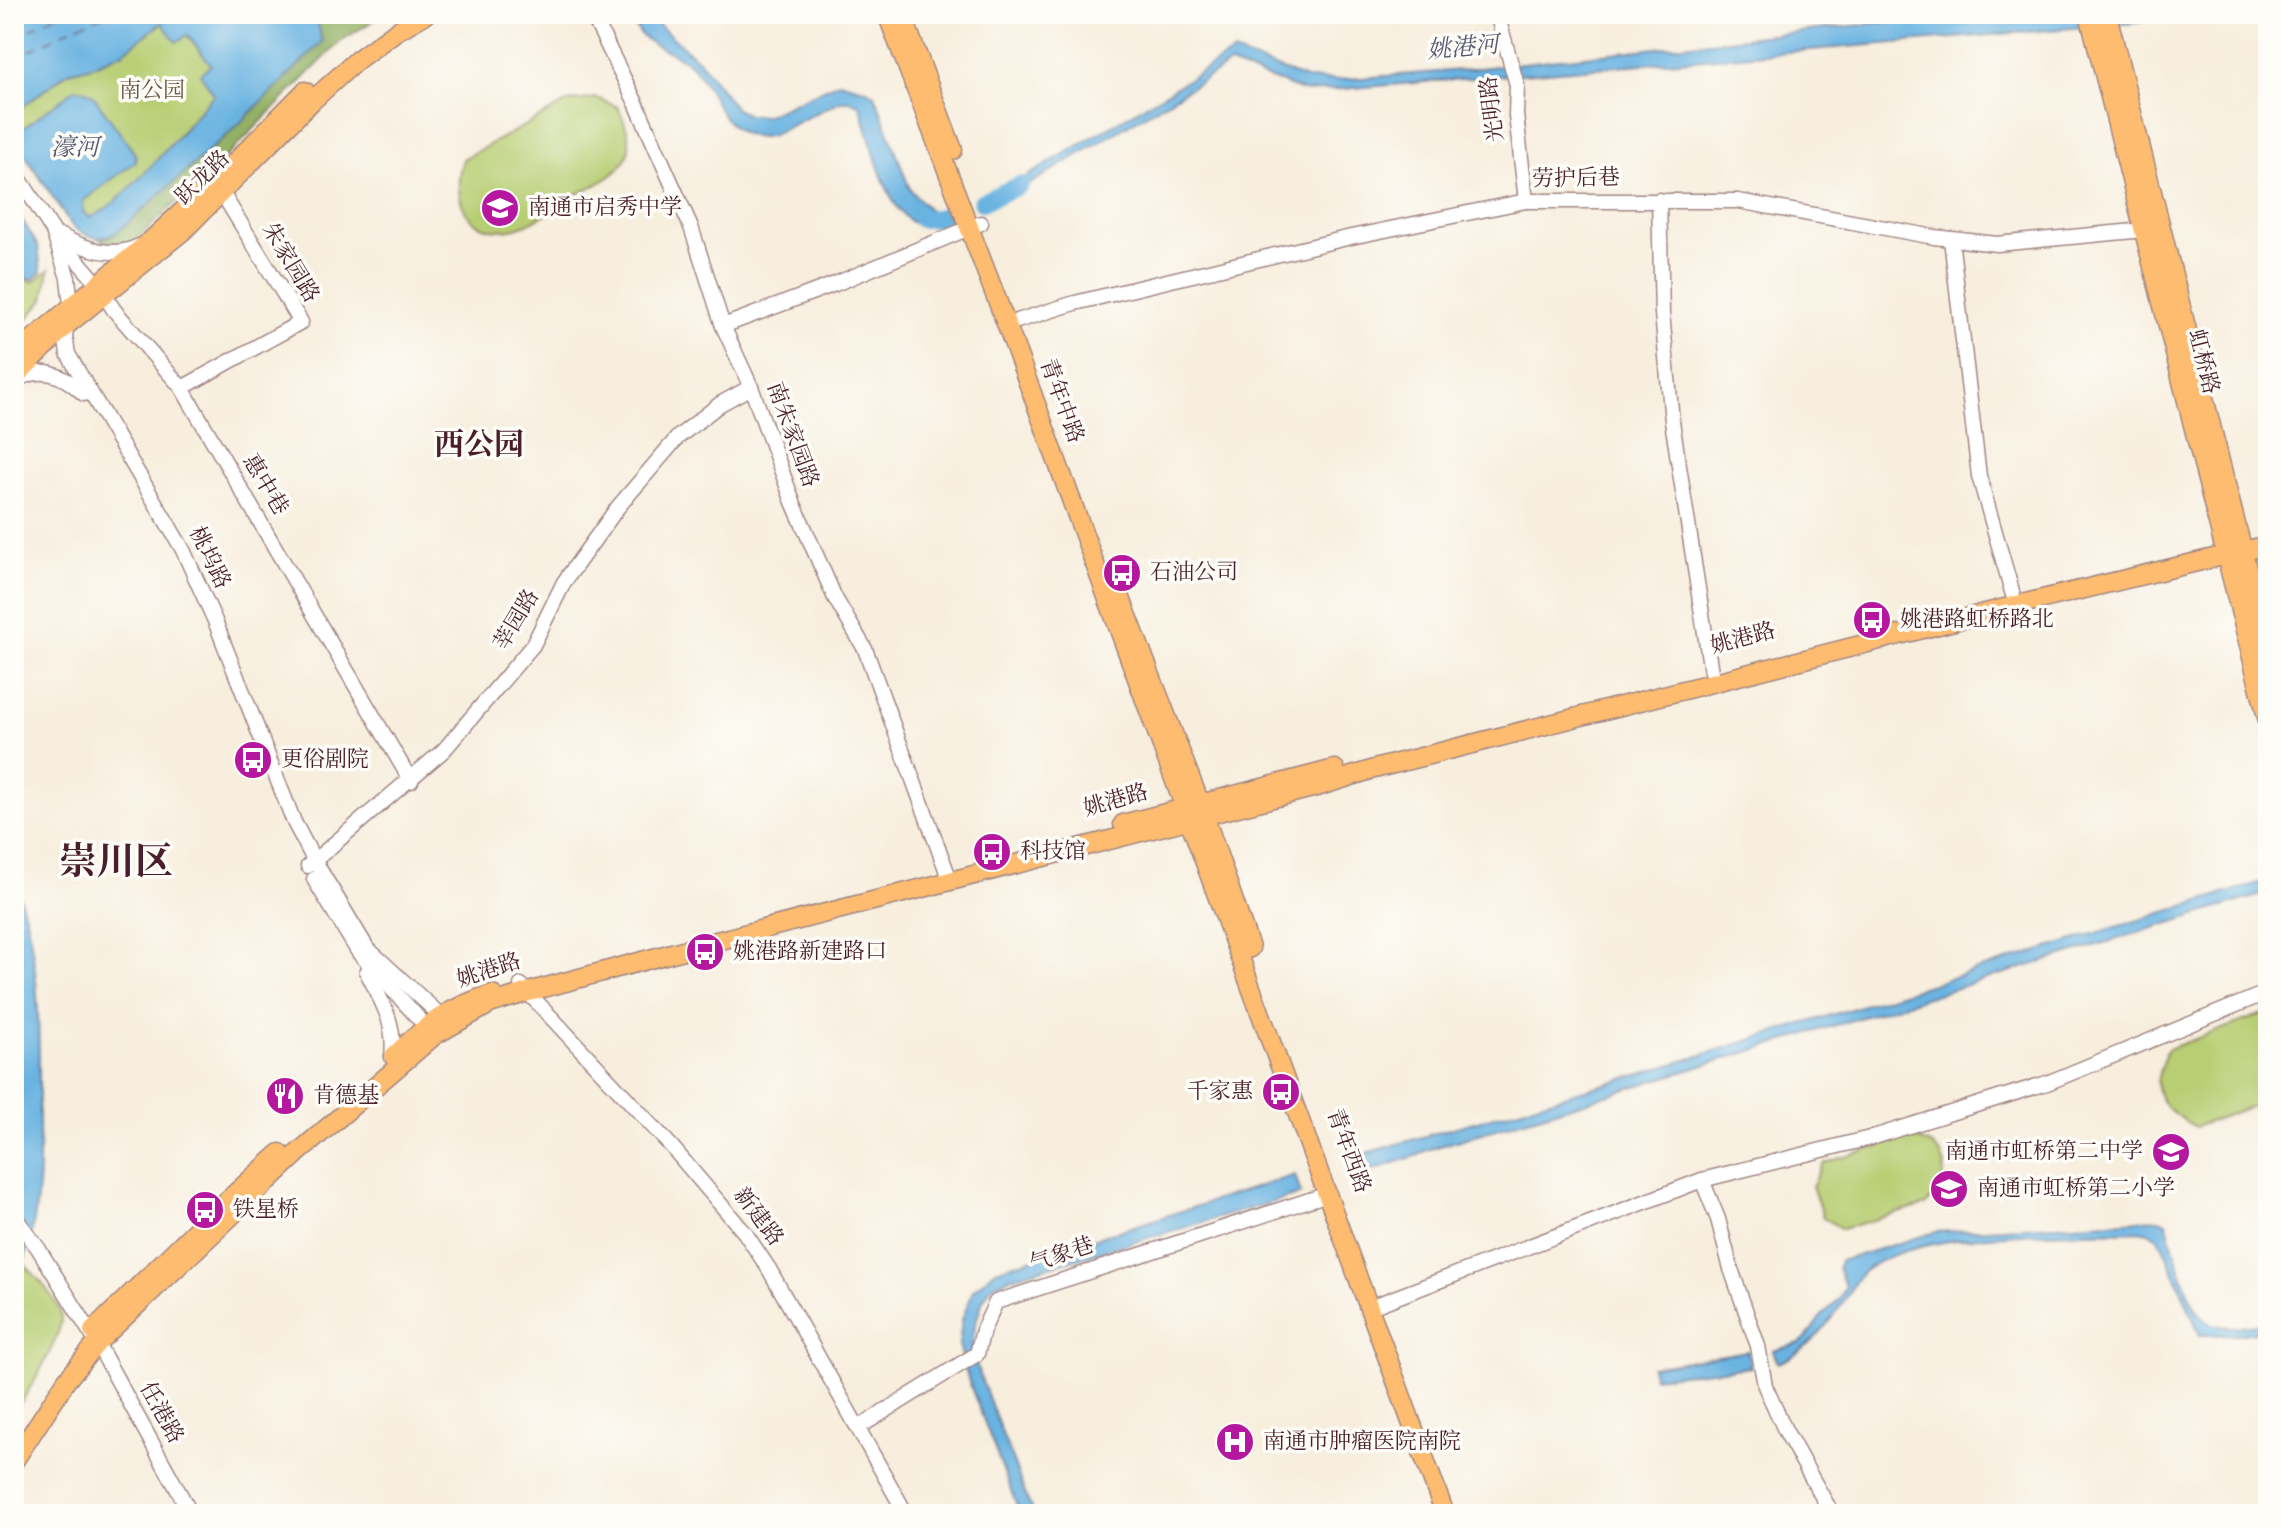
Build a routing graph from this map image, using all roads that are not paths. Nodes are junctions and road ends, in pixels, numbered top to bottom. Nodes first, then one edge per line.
1 (405, 14) edge
2 (426, 14) edge
3 (592, 14) edge
4 (887, 14) edge
5 (902, 14) edge
6 (1497, 14) edge
7 (2101, 23) edge
8 (14, 170) edge
9 (222, 193) junction
10 (1659, 200) junction
11 (1526, 201) junction
12 (975, 225) junction
13 (2145, 230) junction
14 (53, 231) junction
15 (1951, 239) junction
16 (150, 241) junction
17 (101, 290) junction
18 (71, 305) junction
19 (1017, 321) junction
20 (67, 325) junction
21 (723, 326) junction
22 (14, 355) edge
23 (14, 380) edge
24 (751, 387) junction
25 (182, 388) junction
26 (105, 418) junction
27 (2268, 532) edge
28 (2268, 545) edge
29 (2233, 548) junction
30 (2013, 595) junction
31 (2268, 651) edge
32 (1711, 672) junction
33 (2268, 721) edge
34 (411, 781) junction
35 (1195, 811) junction
36 (310, 863) junction
37 (947, 872) junction
38 (359, 953) junction
39 (524, 988) junction
40 (2268, 992) edge
41 (437, 1026) junction
42 (392, 1057) junction
43 (1702, 1180) junction
44 (1328, 1194) junction
45 (14, 1216) edge
46 (1373, 1306) junction
47 (94, 1339) junction
48 (859, 1427) junction
49 (14, 1443) edge
50 (14, 1461) edge
51 (191, 1514) edge
52 (906, 1514) edge
53 (1445, 1514) edge
54 (1455, 1514) edge
55 (1832, 1514) edge

1 - 16 main road, 跃龙路
2 - 9 main road, 跃龙路
3 - 21 street, 南朱家园路
4 - 12 main road, 青年中路
5 - 12 main road, 青年中路
6 - 11 street, 光明路
7 - 13 main road, 虹桥路
7 - 29 main road, 虹桥路
8 - 14 street
9 - 17 main road, 跃龙路
9 - 25 street, 朱家园路
10 - 11 street, 劳护后巷
10 - 15 street, 劳护后巷
10 - 32 street
11 - 19 street, 劳护后巷
12 - 19 main road, 青年中路
12 - 21 street
12 - 35 main road, 青年中路
13 - 15 street, 劳护后巷
13 - 29 main road, 虹桥路
14 - 16 street
14 - 17 street, 惠中巷
14 - 18 street
15 - 30 street
16 - 17 main road, 跃龙路
17 - 18 main road, 跃龙路
17 - 20 main road, 跃龙路
17 - 25 street, 惠中巷
18 - 20 street
18 - 22 main road, 跃龙路
19 - 35 main road, 青年中路
20 - 23 main road, 跃龙路
20 - 26 street, 桃坞路
21 - 24 street, 南朱家园路
23 - 26 street
24 - 34 street, 莘园路
24 - 37 street, 南朱家园路
25 - 34 street, 惠中巷
26 - 36 street, 桃坞路
27 - 29 main road, 姚港路
28 - 29 main road, 姚港路
29 - 30 main road, 姚港路
29 - 31 main road, 虹桥路
29 - 33 main road, 虹桥路
29 - 35 main road, 姚港路
30 - 32 main road, 姚港路
32 - 35 main road, 姚港路
34 - 36 street, 莘园路
35 - 37 main road, 姚港路
35 - 39 main road, 姚港路
35 - 44 main road, 青年西路
35 - 46 main road, 青年西路
36 - 38 street, 桃坞路
36 - 41 street, 桃坞路
37 - 39 main road, 姚港路
38 - 41 street, 桃坞路
38 - 42 street
39 - 41 main road, 姚港路
39 - 48 street, 新建路
40 - 43 street
41 - 42 main road, 姚港路
41 - 47 main road, 姚港路
42 - 47 main road, 姚港路
43 - 46 street
43 - 55 street
44 - 46 main road, 青年西路
44 - 48 street, 气象巷
45 - 47 street, 任港路
46 - 53 main road, 青年西路
46 - 54 main road, 青年西路
47 - 49 main road
47 - 50 main road
47 - 51 street, 任港路
48 - 52 street, 新建路

